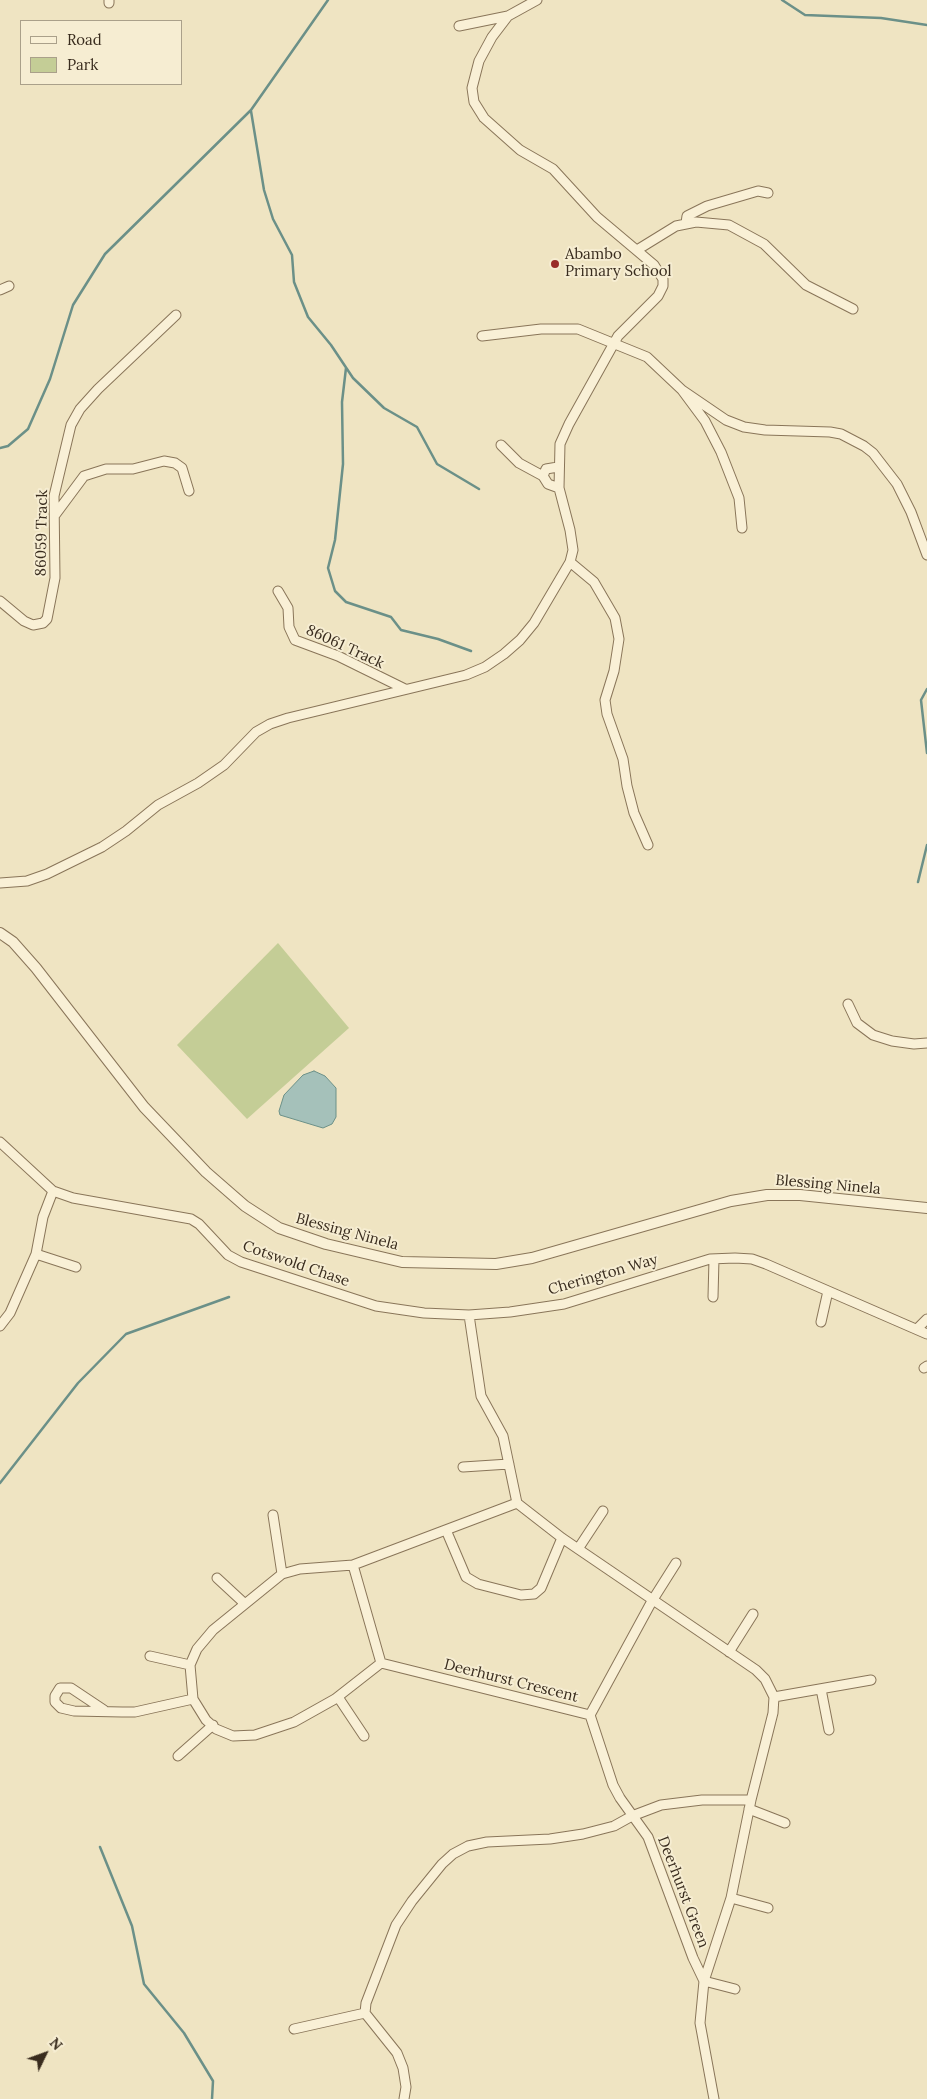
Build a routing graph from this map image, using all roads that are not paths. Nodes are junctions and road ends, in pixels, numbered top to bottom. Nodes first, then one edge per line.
1 (536, 0) edge
2 (508, 16) junction
3 (459, 26) dead end
4 (768, 193) dead end
5 (686, 223) junction
6 (637, 250) junction
7 (853, 309) dead end
8 (176, 315) dead end
9 (482, 336) dead end
10 (613, 343) junction
11 (682, 390) junction
12 (501, 445) dead end
13 (558, 467) junction
14 (543, 476) junction
15 (559, 488) junction
16 (188, 492) dead end
17 (54, 515) junction
18 (742, 528) dead end
19 (927, 556) edge
20 (570, 562) junction
21 (278, 591) dead end
22 (0, 601) edge
23 (405, 689) junction
24 (648, 845) dead end
25 (0, 883) edge
26 (0, 933) edge
27 (848, 1004) dead end
28 (927, 1043) edge
29 (0, 1142) edge
30 (53, 1191) junction
31 (927, 1208) edge
32 (36, 1254) junction
33 (714, 1259) junction
34 (76, 1267) dead end
35 (828, 1291) junction
36 (713, 1297) dead end
37 (469, 1315) junction
38 (927, 1318) edge
39 (821, 1322) dead end
40 (0, 1326) edge
41 (917, 1329) junction
42 (927, 1334) edge
43 (509, 1464) junction
44 (463, 1467) dead end
45 (517, 1503) junction
46 (603, 1512) dead end
47 (273, 1515) dead end
48 (446, 1530) junction
49 (562, 1538) junction
50 (578, 1549) junction
51 (676, 1563) dead end
52 (353, 1565) junction
53 (282, 1574) junction
54 (217, 1578) dead end
55 (652, 1601) junction
56 (244, 1603) junction
57 (753, 1614) dead end
58 (729, 1652) junction
59 (150, 1656) dead end
60 (381, 1663) junction
61 (190, 1665) junction
62 (871, 1680) dead end
63 (821, 1689) junction
64 (338, 1697) junction
65 (774, 1697) junction
66 (193, 1699) junction
67 (104, 1710) junction
68 (590, 1714) junction
69 (213, 1726) junction
70 (829, 1730) dead end
71 (364, 1736) dead end
72 (178, 1756) dead end
73 (750, 1804) junction
74 (632, 1816) junction
75 (785, 1823) dead end
76 (731, 1898) junction
77 (768, 1908) dead end
78 (704, 1980) junction
79 (735, 1989) dead end
80 (365, 2012) junction
81 (294, 2030) dead end
82 (404, 2099) edge
83 (714, 2099) edge

1 - 2 street
2 - 3 street
2 - 6 street
4 - 5 street
5 - 6 street
5 - 7 street
6 - 10 street
8 - 17 street, 86059 Track
9 - 10 street
10 - 11 street
10 - 13 street
11 - 18 street
11 - 19 street
12 - 14 street
13 - 14 street
13 - 15 street
14 - 15 street
15 - 20 street
16 - 17 street
17 - 22 street, 86059 Track
20 - 23 street
20 - 24 street
21 - 23 street, 86061 Track
23 - 25 street
26 - 31 street, Blessing Ninela
27 - 28 street
29 - 30 street, Cotswold Chase
30 - 32 street
30 - 37 street, Cotswold Chase
32 - 34 street
32 - 40 street
33 - 35 street, Cherington Way
33 - 36 street
33 - 37 street, Cherington Way
35 - 39 street
35 - 41 street, Cherington Way
37 - 43 street
38 - 41 street
41 - 42 street, Cherington Way
43 - 44 street
43 - 45 street
45 - 48 street
45 - 49 street
46 - 50 street
47 - 53 street
48 - 49 street
48 - 52 street
49 - 50 street
50 - 55 street
51 - 55 street, Deerhurst Crescent
52 - 53 street
52 - 60 street
53 - 56 street
54 - 56 street
55 - 58 street
55 - 68 street, Deerhurst Crescent
56 - 61 street
57 - 58 street
58 - 65 street
59 - 61 street
60 - 64 street
60 - 68 street, Deerhurst Crescent
61 - 66 street
62 - 63 street
63 - 65 street
63 - 70 street
64 - 69 street
64 - 71 street
65 - 73 street
66 - 67 street
66 - 69 street
67 - 67 street
68 - 74 street, Deerhurst Green
69 - 72 street
73 - 74 street
73 - 75 street
73 - 76 street
74 - 78 street, Deerhurst Green
74 - 80 street
76 - 77 street
76 - 78 street
78 - 79 street
78 - 83 street
80 - 81 street
80 - 82 street

